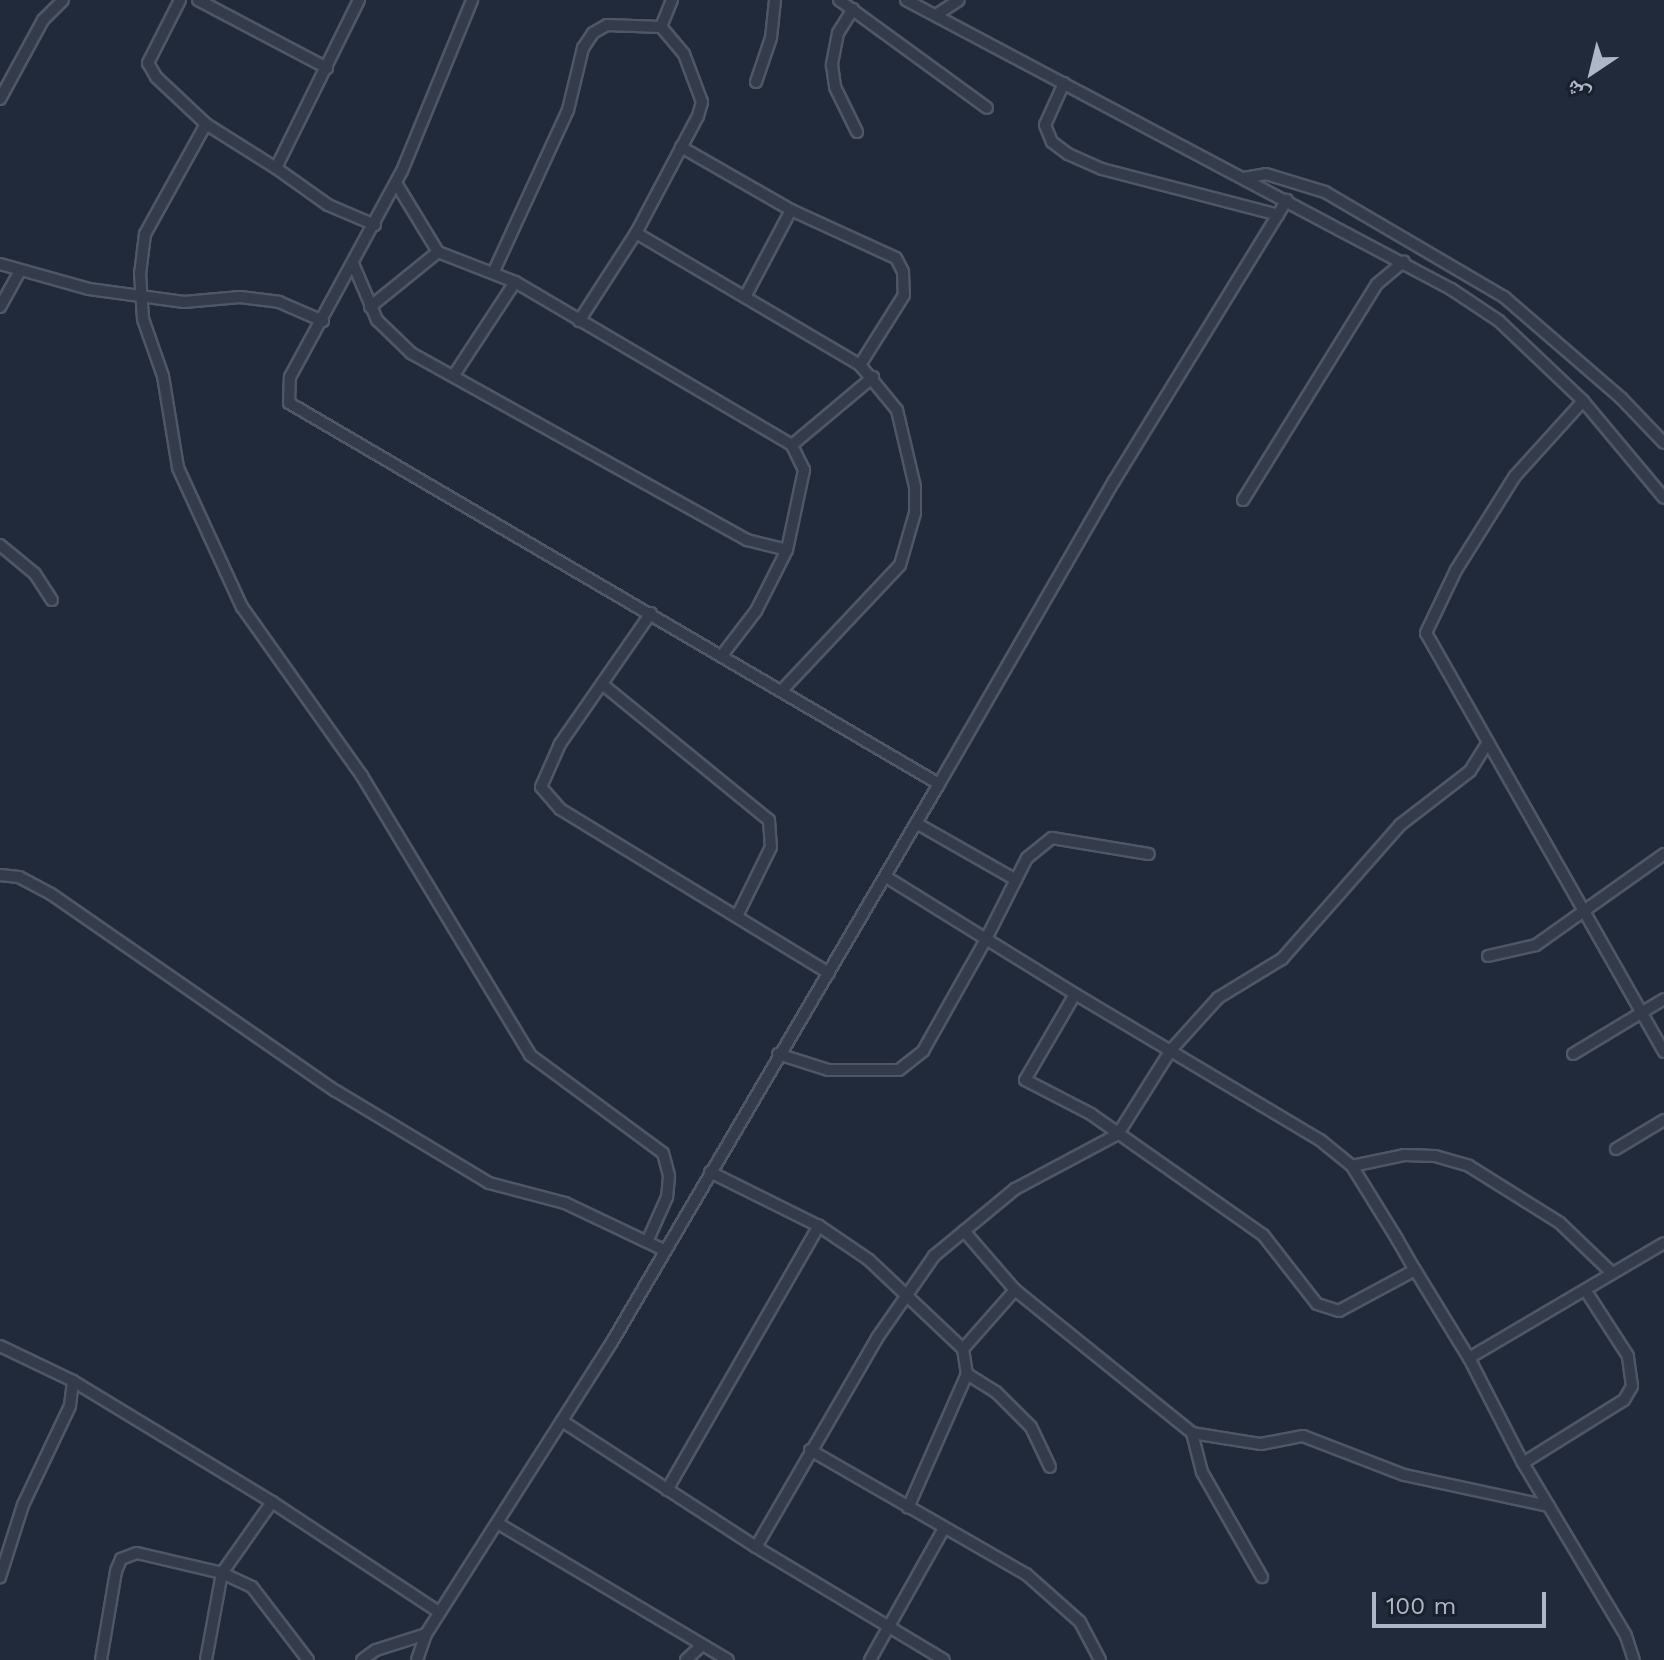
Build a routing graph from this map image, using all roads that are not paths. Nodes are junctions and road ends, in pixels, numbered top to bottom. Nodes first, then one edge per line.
1 (63, 0) edge
2 (180, 0) edge
3 (198, 0) edge
4 (359, 0) edge
5 (472, 0) edge
6 (672, 0) edge
7 (775, 0) edge
8 (839, 0) edge
9 (906, 0) edge
10 (959, 0) edge
11 (853, 9) junction
12 (936, 15) junction
13 (661, 27) junction
14 (327, 68) junction
15 (756, 82) dead end
16 (1064, 83) junction
17 (0, 99) edge
18 (987, 108) dead end
19 (206, 124) junction
20 (857, 132) dead end
21 (681, 147) junction
22 (276, 168) junction
23 (1244, 178) junction
24 (396, 183) junction
25 (1287, 200) junction
26 (791, 210) junction
27 (1278, 215) junction
28 (375, 225) junction
29 (636, 233) junction
30 (438, 252) junction
31 (1404, 261) junction
32 (0, 264) edge
33 (354, 266) junction
34 (494, 271) junction
35 (19, 273) junction
36 (515, 282) junction
37 (141, 296) junction
38 (745, 297) junction
39 (0, 307) edge
40 (370, 307) junction
41 (323, 321) junction
42 (579, 321) junction
43 (860, 365) junction
44 (454, 375) junction
45 (873, 377) junction
46 (1583, 401) junction
47 (1664, 443) edge
48 (792, 445) junction
49 (1664, 498) edge
50 (1243, 500) dead end
51 (0, 545) edge
52 (787, 550) junction
53 (52, 600) dead end
54 (651, 613) junction
55 (723, 654) junction
56 (602, 684) junction
57 (783, 689) junction
58 (1488, 742) junction
59 (939, 784) junction
60 (916, 823) junction
61 (1149, 854) dead end
62 (1664, 854) edge
63 (0, 875) edge
64 (886, 877) junction
65 (1016, 880) junction
66 (1586, 913) junction
67 (737, 916) junction
68 (986, 939) junction
69 (1488, 956) dead end
70 (829, 973) junction
71 (1075, 994) junction
72 (1664, 999) edge
73 (1639, 1011) junction
74 (1171, 1050) junction
75 (1664, 1052) edge
76 (778, 1054) junction
77 (1573, 1054) dead end
78 (1664, 1120) edge
79 (1118, 1134) junction
80 (1616, 1149) dead end
81 (1352, 1166) junction
82 (710, 1172) junction
83 (819, 1226) junction
84 (964, 1231) junction
85 (647, 1242) junction
86 (1664, 1243) edge
87 (664, 1250) junction
88 (1415, 1270) junction
89 (1611, 1272) junction
90 (1015, 1290) junction
91 (1586, 1291) junction
92 (909, 1295) junction
93 (0, 1346) edge
94 (963, 1349) junction
95 (1469, 1358) junction
96 (967, 1374) junction
97 (73, 1381) junction
98 (562, 1421) junction
99 (1192, 1433) junction
100 (810, 1450) junction
101 (1523, 1463) junction
102 (1050, 1467) dead end
103 (667, 1490) junction
104 (272, 1502) junction
105 (1549, 1506) junction
106 (908, 1508) junction
107 (499, 1524) junction
108 (944, 1528) junction
109 (756, 1547) junction
110 (222, 1573) junction
111 (0, 1577) edge
112 (1262, 1577) dead end
113 (439, 1612) junction
114 (890, 1626) junction
115 (426, 1634) junction
116 (702, 1645) junction
117 (304, 1659) edge
118 (101, 1660) edge
119 (206, 1660) edge
120 (362, 1660) edge
121 (417, 1660) edge
122 (686, 1660) edge
123 (728, 1660) edge
124 (870, 1660) edge
125 (944, 1660) edge
126 (1100, 1660) edge
127 (1634, 1660) edge

1 - 17 street
2 - 19 street
3 - 14 street
4 - 14 street
5 - 24 street
6 - 13 street
7 - 15 street
8 - 11 street
9 - 12 street
10 - 12 street
11 - 18 street
11 - 20 street
12 - 16 street
13 - 21 street
13 - 34 street
14 - 22 street
16 - 23 street
16 - 27 street
19 - 22 street
19 - 37 street
21 - 26 street
21 - 29 street
22 - 28 street
23 - 25 street
23 - 47 street
24 - 28 street
24 - 30 street
25 - 27 street
25 - 31 street
26 - 38 street
26 - 43 street
27 - 59 street
28 - 33 street
29 - 38 street
29 - 42 street
30 - 34 street
30 - 40 street
31 - 46 street
31 - 50 street
32 - 35 street
33 - 40 street
33 - 41 street
34 - 36 street
35 - 37 street
35 - 39 street
36 - 42 street
36 - 44 street
37 - 41 street
37 - 85 street
38 - 43 street
40 - 44 street
41 - 54 street
42 - 48 street
43 - 45 street
44 - 52 street
45 - 48 street
45 - 57 street
46 - 49 street
46 - 58 street
48 - 52 street
51 - 53 street
52 - 55 street
54 - 55 street
54 - 56 street
55 - 57 street
56 - 67 street
56 - 67 street
57 - 59 street
58 - 66 street
58 - 74 street
59 - 60 street
60 - 64 street
60 - 65 street
61 - 65 street
62 - 66 street
63 - 85 street
64 - 68 street
64 - 70 street
65 - 68 street
66 - 69 street
66 - 73 street
67 - 70 street
68 - 71 street
68 - 76 street
70 - 76 street
71 - 74 street
71 - 79 street
72 - 73 street
73 - 75 street
73 - 77 street
74 - 79 street
74 - 81 street
76 - 82 street
78 - 80 street
79 - 84 street
79 - 88 street
81 - 88 street
81 - 89 street
82 - 83 street
82 - 87 street
83 - 92 street
83 - 103 street
84 - 90 street
84 - 92 street
85 - 87 street
86 - 89 street
87 - 98 street
88 - 95 street
89 - 91 street
90 - 94 street
90 - 99 street
91 - 95 street
91 - 101 street
92 - 94 street
92 - 100 street
93 - 97 street
94 - 96 street
95 - 101 street
96 - 102 street
96 - 106 street
97 - 104 street
97 - 111 street
98 - 103 street
98 - 107 street
99 - 105 street
99 - 112 street
100 - 106 street
100 - 109 street
101 - 105 street
103 - 109 street
104 - 110 street
104 - 113 street
105 - 127 street
106 - 108 street
107 - 113 street
107 - 116 street
108 - 114 street
108 - 126 street
109 - 114 street
110 - 117 street
110 - 118 street
110 - 119 street
113 - 115 street
114 - 124 street
114 - 125 street
115 - 120 street
115 - 121 street
116 - 122 street
116 - 123 street

